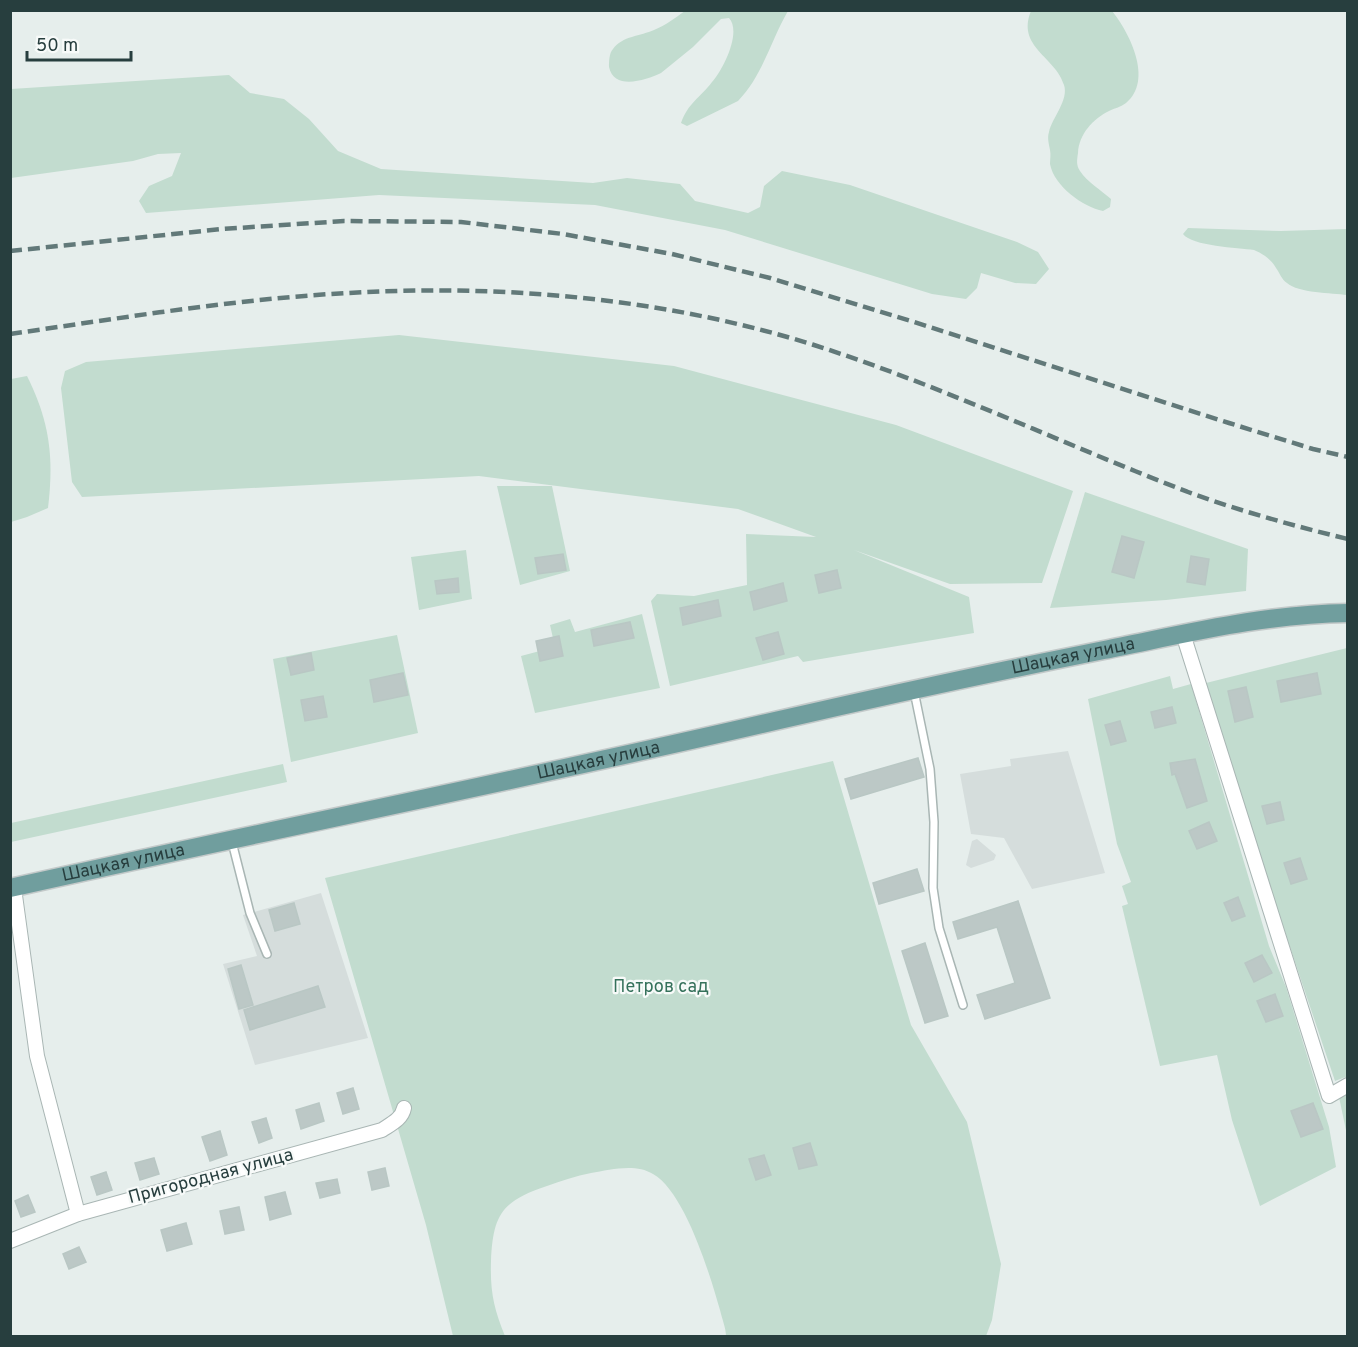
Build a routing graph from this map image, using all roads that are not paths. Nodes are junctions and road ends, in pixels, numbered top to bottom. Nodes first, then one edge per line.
1 (1347, 613) edge
2 (1183, 634) junction
3 (913, 689) junction
4 (231, 840) junction
5 (12, 888) edge
6 (267, 954) dead end
7 (963, 1005) dead end
8 (1347, 1085) edge
9 (404, 1108) dead end
10 (78, 1214) junction
11 (10, 1241) edge

1 - 2 main road, Шацкая улица
2 - 3 main road, Шацкая улица
2 - 8 street
3 - 4 main road, Шацкая улица
3 - 7 lane
4 - 5 main road, Шацкая улица
4 - 6 lane
5 - 10 street
9 - 10 street, Пригородная улица
10 - 11 street, Пригородная улица

